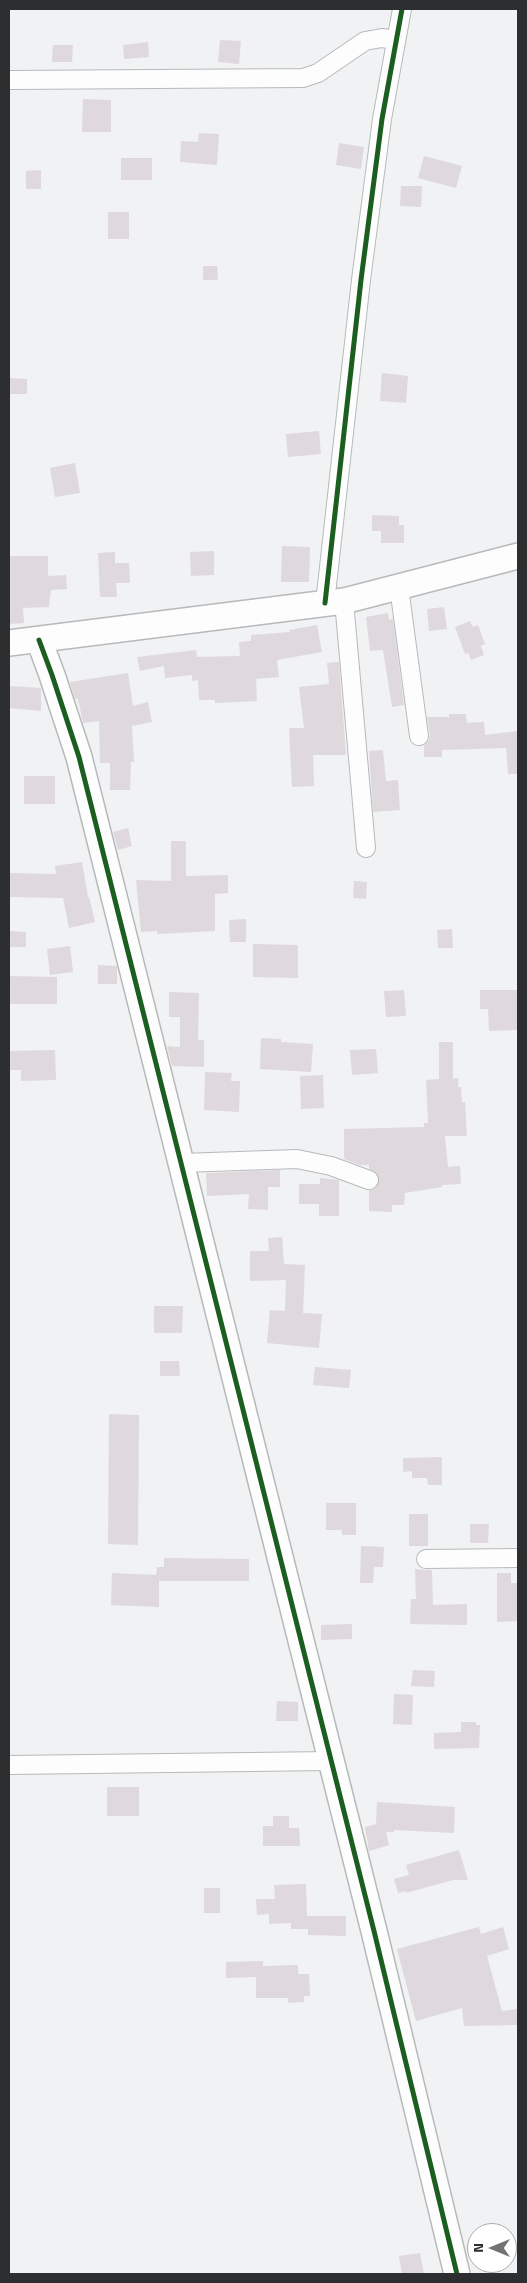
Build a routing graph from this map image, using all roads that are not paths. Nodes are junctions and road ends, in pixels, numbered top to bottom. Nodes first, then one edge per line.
1 (402, 9) edge
2 (396, 40) junction
3 (9, 80) edge
4 (518, 557) edge
5 (399, 587) junction
6 (334, 602) junction
7 (39, 640) junction
8 (9, 643) edge
9 (420, 736) dead end
10 (366, 848) dead end
11 (181, 1164) junction
12 (369, 1180) dead end
13 (426, 1558) dead end
14 (518, 1558) edge
15 (331, 1761) junction
16 (9, 1765) edge
17 (457, 2274) edge

1 - 2 street
2 - 3 street
2 - 6 street
4 - 5 street
5 - 6 street
5 - 9 street
6 - 7 street
6 - 10 street
7 - 8 street
7 - 11 street
11 - 12 street
11 - 15 street
13 - 14 street
15 - 16 street
15 - 17 street

